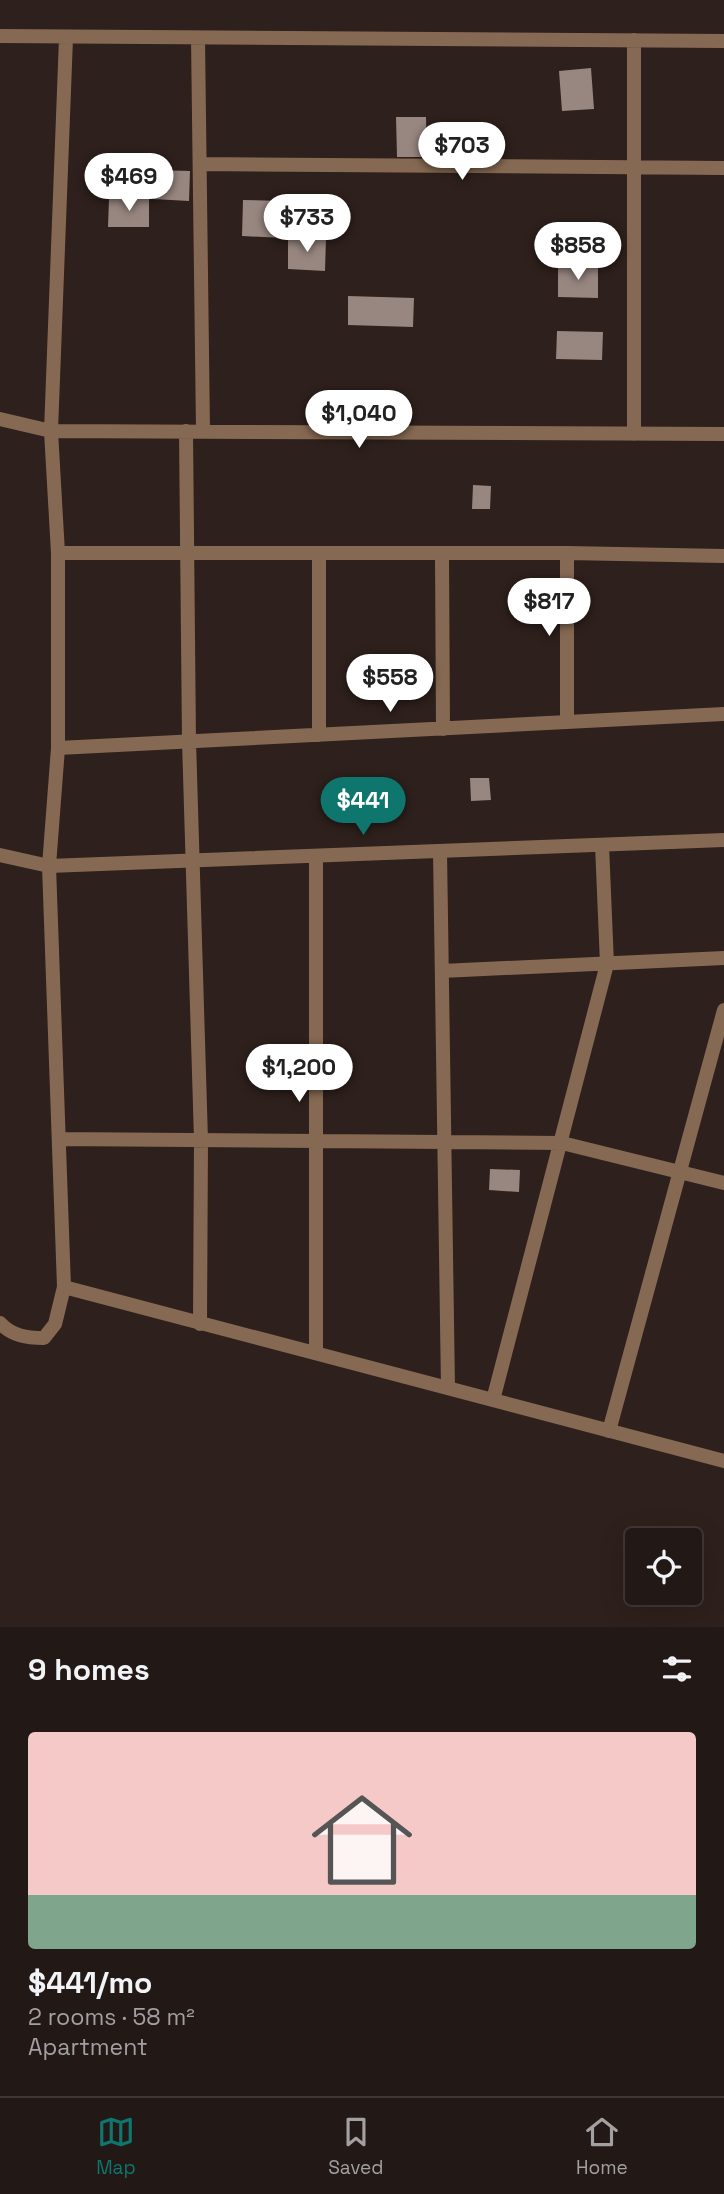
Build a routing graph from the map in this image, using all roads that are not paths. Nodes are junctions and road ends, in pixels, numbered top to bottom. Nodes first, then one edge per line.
1 (0, 36) edge
2 (66, 38) junction
3 (198, 38) junction
4 (634, 40) junction
5 (724, 41) edge
6 (200, 164) junction
7 (634, 165) junction
8 (724, 168) edge
9 (0, 419) edge
10 (51, 431) junction
11 (186, 431) junction
12 (203, 431) junction
13 (634, 434) junction
14 (724, 434) edge
15 (58, 553) junction
16 (189, 553) junction
17 (319, 553) junction
18 (442, 553) junction
19 (567, 553) junction
20 (724, 556) edge
21 (724, 714) edge
22 (567, 722) junction
23 (443, 729) junction
24 (318, 735) junction
25 (189, 741) junction
26 (58, 748) junction
27 (724, 840) edge
28 (602, 845) junction
29 (440, 851) junction
30 (0, 855) edge
31 (316, 856) junction
32 (193, 861) junction
33 (49, 866) junction
34 (724, 958) edge
35 (607, 964) junction
36 (442, 971) junction
37 (724, 1010) edge
38 (59, 1139) junction
39 (201, 1140) junction
40 (317, 1141) junction
41 (444, 1142) junction
42 (562, 1143) junction
43 (681, 1172) junction
44 (724, 1183) edge
45 (64, 1287) junction
46 (0, 1323) edge
47 (200, 1324) junction
48 (316, 1353) junction
49 (448, 1388) junction
50 (493, 1400) junction
51 (609, 1431) junction
52 (724, 1461) edge

1 - 2 street
2 - 3 street
2 - 10 street
3 - 4 street
3 - 6 street
4 - 5 street
4 - 7 street
6 - 7 street
6 - 12 street
7 - 8 street
7 - 13 street
9 - 10 street
10 - 11 street
10 - 15 street
11 - 12 street
11 - 16 street
12 - 13 street
13 - 14 street
15 - 16 street
15 - 26 street
16 - 17 street
16 - 25 street
17 - 18 street
17 - 24 street
18 - 19 street
18 - 23 street
19 - 20 street
19 - 22 street
21 - 22 street
22 - 23 street
23 - 24 street
24 - 25 street
25 - 26 street
25 - 32 street
26 - 33 street
27 - 28 street
28 - 29 street
28 - 35 street
29 - 31 street
29 - 36 street
30 - 33 street
31 - 32 street
31 - 40 street
32 - 33 street
32 - 39 street
33 - 38 street
34 - 35 street
35 - 36 street
35 - 42 street
36 - 41 street
37 - 43 street
38 - 39 street
38 - 45 street
39 - 40 street
39 - 47 street
40 - 41 street
40 - 48 street
41 - 42 street
41 - 49 street
42 - 43 street
42 - 50 street
43 - 44 street
43 - 51 street
45 - 46 street
45 - 47 street
47 - 48 street
48 - 49 street
49 - 50 street
50 - 51 street
51 - 52 street

